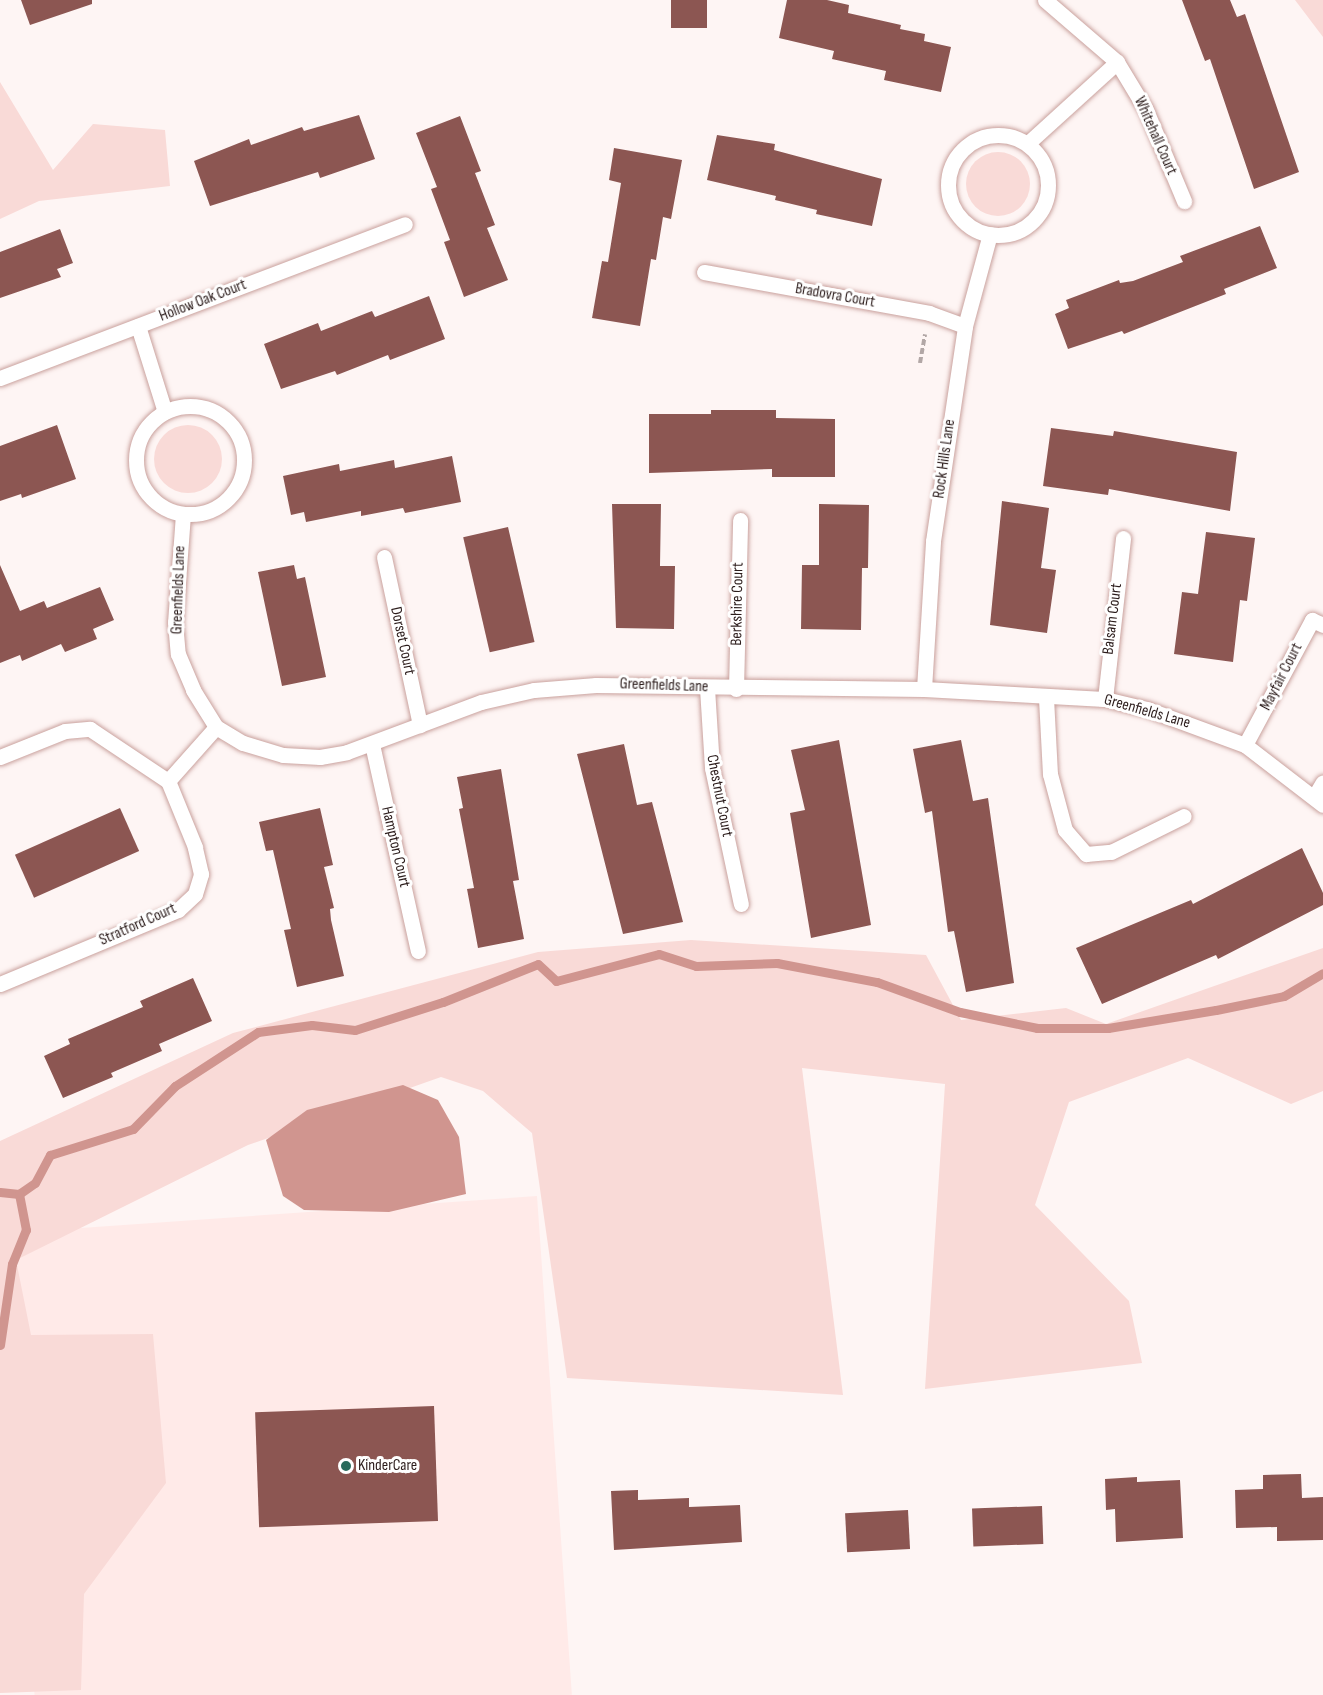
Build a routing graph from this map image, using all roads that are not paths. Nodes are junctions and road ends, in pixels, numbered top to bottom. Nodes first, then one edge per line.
1 (1045, 0) edge
2 (1117, 62) junction
3 (1027, 144) junction
4 (1184, 201) dead end
5 (405, 224) dead end
6 (990, 234) junction
7 (704, 272) dead end
8 (138, 326) junction
9 (965, 326) junction
10 (0, 378) edge
11 (165, 412) junction
12 (183, 514) junction
13 (740, 520) dead end
14 (1124, 538) dead end
15 (384, 557) dead end
16 (1323, 625) edge
17 (707, 688) junction
18 (736, 689) junction
19 (924, 689) junction
20 (1046, 698) junction
21 (1104, 699) junction
22 (420, 725) junction
23 (216, 727) junction
24 (372, 744) junction
25 (1245, 745) junction
26 (0, 758) edge
27 (168, 782) junction
28 (1323, 782) edge
29 (1318, 801) edge
30 (1184, 816) dead end
31 (741, 904) dead end
32 (418, 951) dead end
33 (0, 984) edge

1 - 2 lane, Whitehall Court
2 - 3 lane
2 - 4 lane, Whitehall Court
3 - 6 lane
3 - 6 lane
5 - 8 lane, Hollow Oak Court
6 - 9 lane, Rock Hills Lane
7 - 9 lane, Bradovra Court
8 - 10 lane, Hollow Oak Court
8 - 11 lane
9 - 19 lane, Rock Hills Lane
11 - 12 lane
11 - 12 lane
12 - 23 lane, Greenfields Lane
13 - 18 lane, Berkshire Court
14 - 21 lane, Balsam Court
15 - 22 lane, Dorset Court
16 - 25 lane, Mayfair Court
17 - 18 lane, Greenfields Lane
17 - 22 lane, Greenfields Lane
17 - 31 lane, Chestnut Court
18 - 19 lane, Greenfields Lane
19 - 20 lane, Greenfields Lane
20 - 21 lane, Greenfields Lane
20 - 30 lane
21 - 25 lane, Greenfields Lane
22 - 24 lane, Greenfields Lane
23 - 24 lane, Greenfields Lane
23 - 27 lane
24 - 32 lane, Hampton Court
25 - 29 lane, Greenfields Lane
26 - 27 lane
27 - 33 lane, Stratford Court
28 - 29 lane

